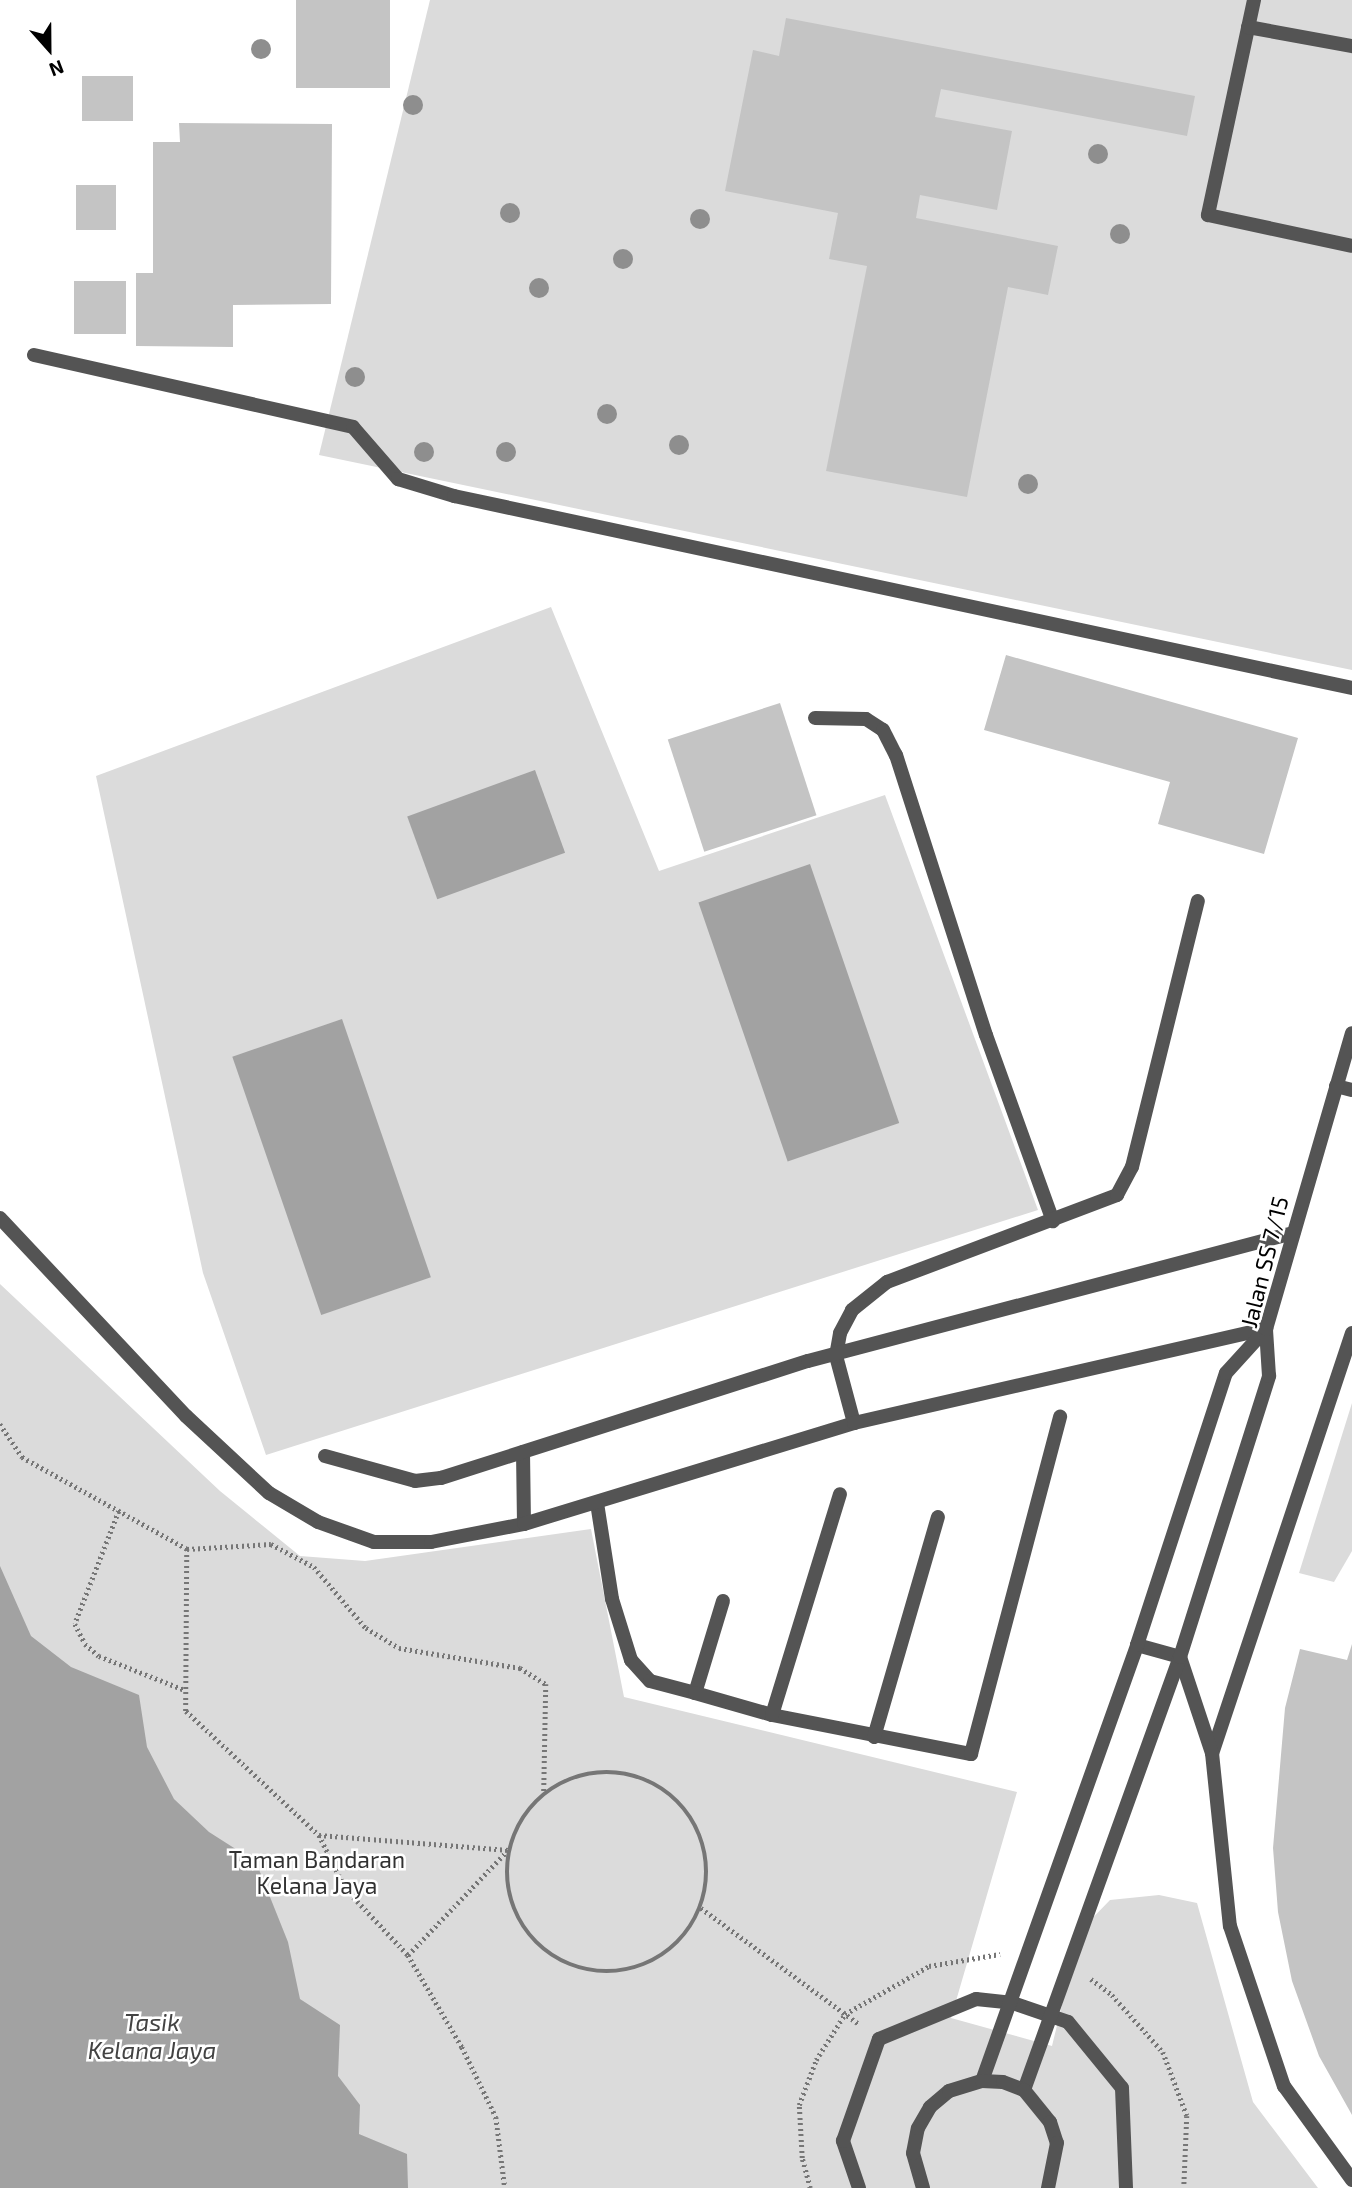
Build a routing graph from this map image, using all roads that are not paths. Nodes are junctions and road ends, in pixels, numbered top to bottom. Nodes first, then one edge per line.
1 (1254, 0) edge
2 (1248, 27) junction
3 (1352, 46) edge
4 (1352, 246) edge
5 (34, 355) dead end
6 (1352, 688) edge
7 (815, 718) dead end
8 (1198, 901) dead end
9 (1352, 1033) edge
10 (1336, 1086) junction
11 (1352, 1090) edge
12 (0, 1218) edge
13 (1053, 1221) junction
14 (1293, 1233) junction
15 (1266, 1329) junction
16 (1352, 1333) edge
17 (836, 1356) junction
18 (1060, 1417) dead end
19 (854, 1423) junction
20 (523, 1452) junction
21 (325, 1457) dead end
22 (840, 1494) dead end
23 (597, 1503) junction
24 (938, 1517) dead end
25 (524, 1524) junction
26 (723, 1601) dead end
27 (1137, 1645) junction
28 (1180, 1657) junction
29 (695, 1693) junction
30 (772, 1715) junction
31 (874, 1737) junction
32 (1212, 1753) junction
33 (1013, 2003) junction
34 (1054, 2015) junction
35 (982, 2081) junction
36 (1024, 2090) junction
37 (1352, 2180) edge
38 (859, 2188) edge
39 (923, 2188) edge
40 (1048, 2188) edge
41 (1126, 2188) edge

1 - 2 street
2 - 3 street
2 - 4 street
5 - 6 street
7 - 13 street
8 - 13 street
9 - 10 street, Jalan SS 7/15
10 - 11 street
10 - 14 street, Jalan SS 7/15
12 - 25 street
13 - 17 street
14 - 15 street, Jalan SS 7/15
14 - 17 street
15 - 19 street
15 - 27 street
15 - 28 street, Jalan SS 7/15
16 - 32 street
17 - 19 street
17 - 20 street
18 - 31 street
19 - 23 street
20 - 21 street
20 - 25 street
22 - 30 street
23 - 25 street
23 - 29 street
24 - 31 street
26 - 29 street
27 - 28 street
27 - 33 street
28 - 32 street
28 - 34 street, Jalan SS 7/15
29 - 30 street
30 - 31 street
32 - 37 street
33 - 34 street
33 - 35 street
33 - 38 street
34 - 36 street, Jalan SS 7/15
34 - 41 street
35 - 36 street
35 - 39 street
36 - 40 street

